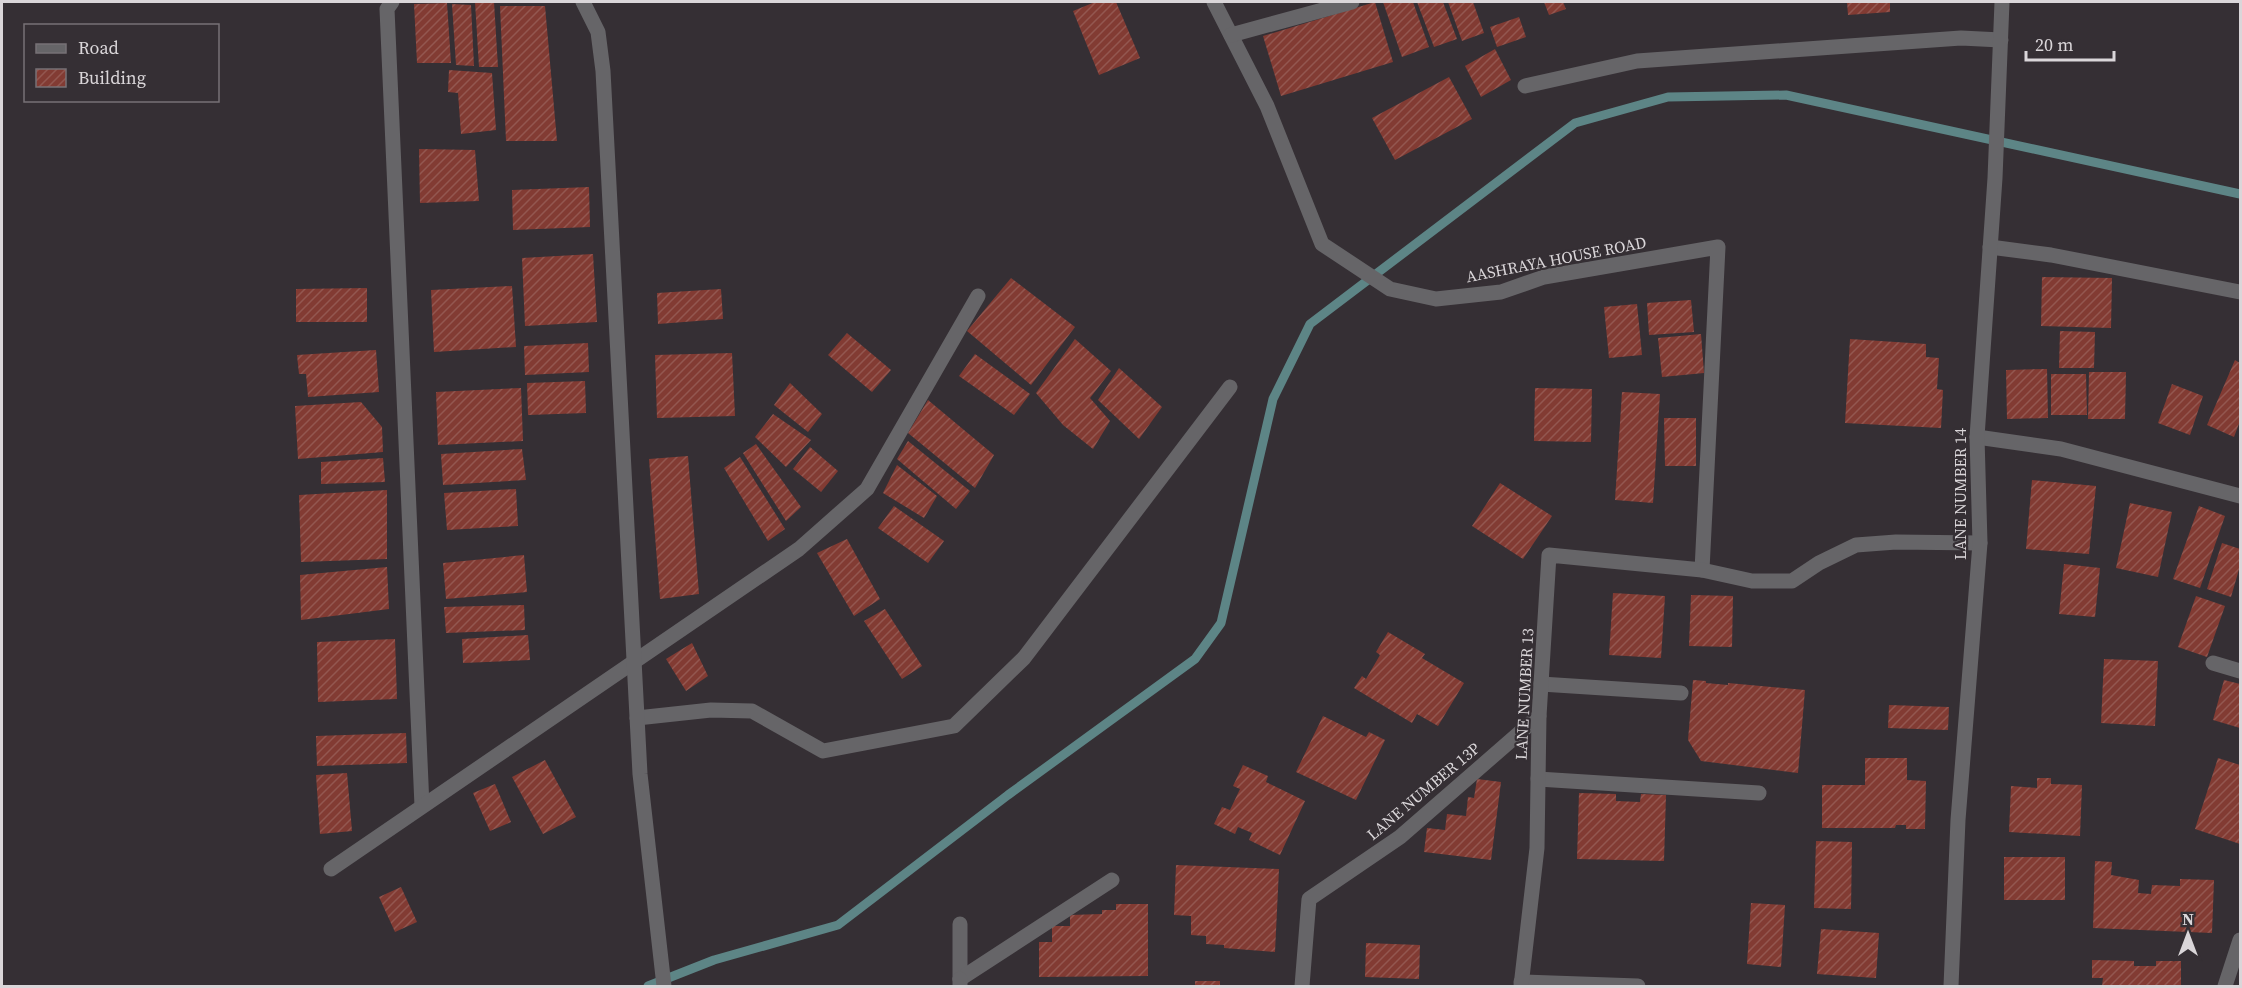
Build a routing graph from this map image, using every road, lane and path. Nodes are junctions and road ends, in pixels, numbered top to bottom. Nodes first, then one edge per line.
1 (392, 2) edge
2 (583, 2) edge
3 (1214, 2) edge
4 (1352, 2) edge
5 (2002, 2) edge
6 (1231, 35) junction
7 (2001, 40) junction
8 (1525, 86) dead end
9 (1990, 247) junction
10 (2241, 292) edge
11 (978, 296) dead end
12 (1230, 387) dead end
13 (1977, 436) junction
14 (2241, 496) edge
15 (1980, 543) junction
16 (1702, 570) junction
17 (634, 662) junction
18 (2213, 663) dead end
19 (2241, 672) edge
20 (1541, 684) junction
21 (1680, 693) dead end
22 (1539, 716) junction
23 (637, 718) junction
24 (1538, 779) junction
25 (1759, 793) dead end
26 (422, 806) junction
27 (331, 869) dead end
28 (1112, 880) dead end
29 (960, 924) dead end
30 (2241, 940) edge
31 (960, 983) edge
32 (1521, 984) edge
33 (664, 987) edge
34 (1302, 987) edge
35 (1638, 987) edge
36 (1951, 987) edge
37 (2225, 987) edge

1 - 26 street
2 - 17 street
3 - 6 street, AASHRAYA HOUSE ROAD
4 - 6 street
5 - 7 street, LANE NUMBER 14
6 - 16 street, AASHRAYA HOUSE ROAD
7 - 8 street
7 - 9 street, LANE NUMBER 14
9 - 10 street
9 - 13 street, LANE NUMBER 14
11 - 17 street
12 - 23 street
13 - 14 street
13 - 15 street, LANE NUMBER 14
15 - 16 street
15 - 36 street, LANE NUMBER 14
16 - 20 street, LANE NUMBER 13
17 - 23 street
17 - 26 street
18 - 19 street
20 - 21 street
20 - 22 street, LANE NUMBER 13
22 - 24 street, LANE NUMBER 13
22 - 34 street, LANE NUMBER 13P
23 - 33 street
24 - 25 street
24 - 32 street, LANE NUMBER 13
26 - 27 street
28 - 31 street
29 - 31 street
30 - 37 street
32 - 35 street

